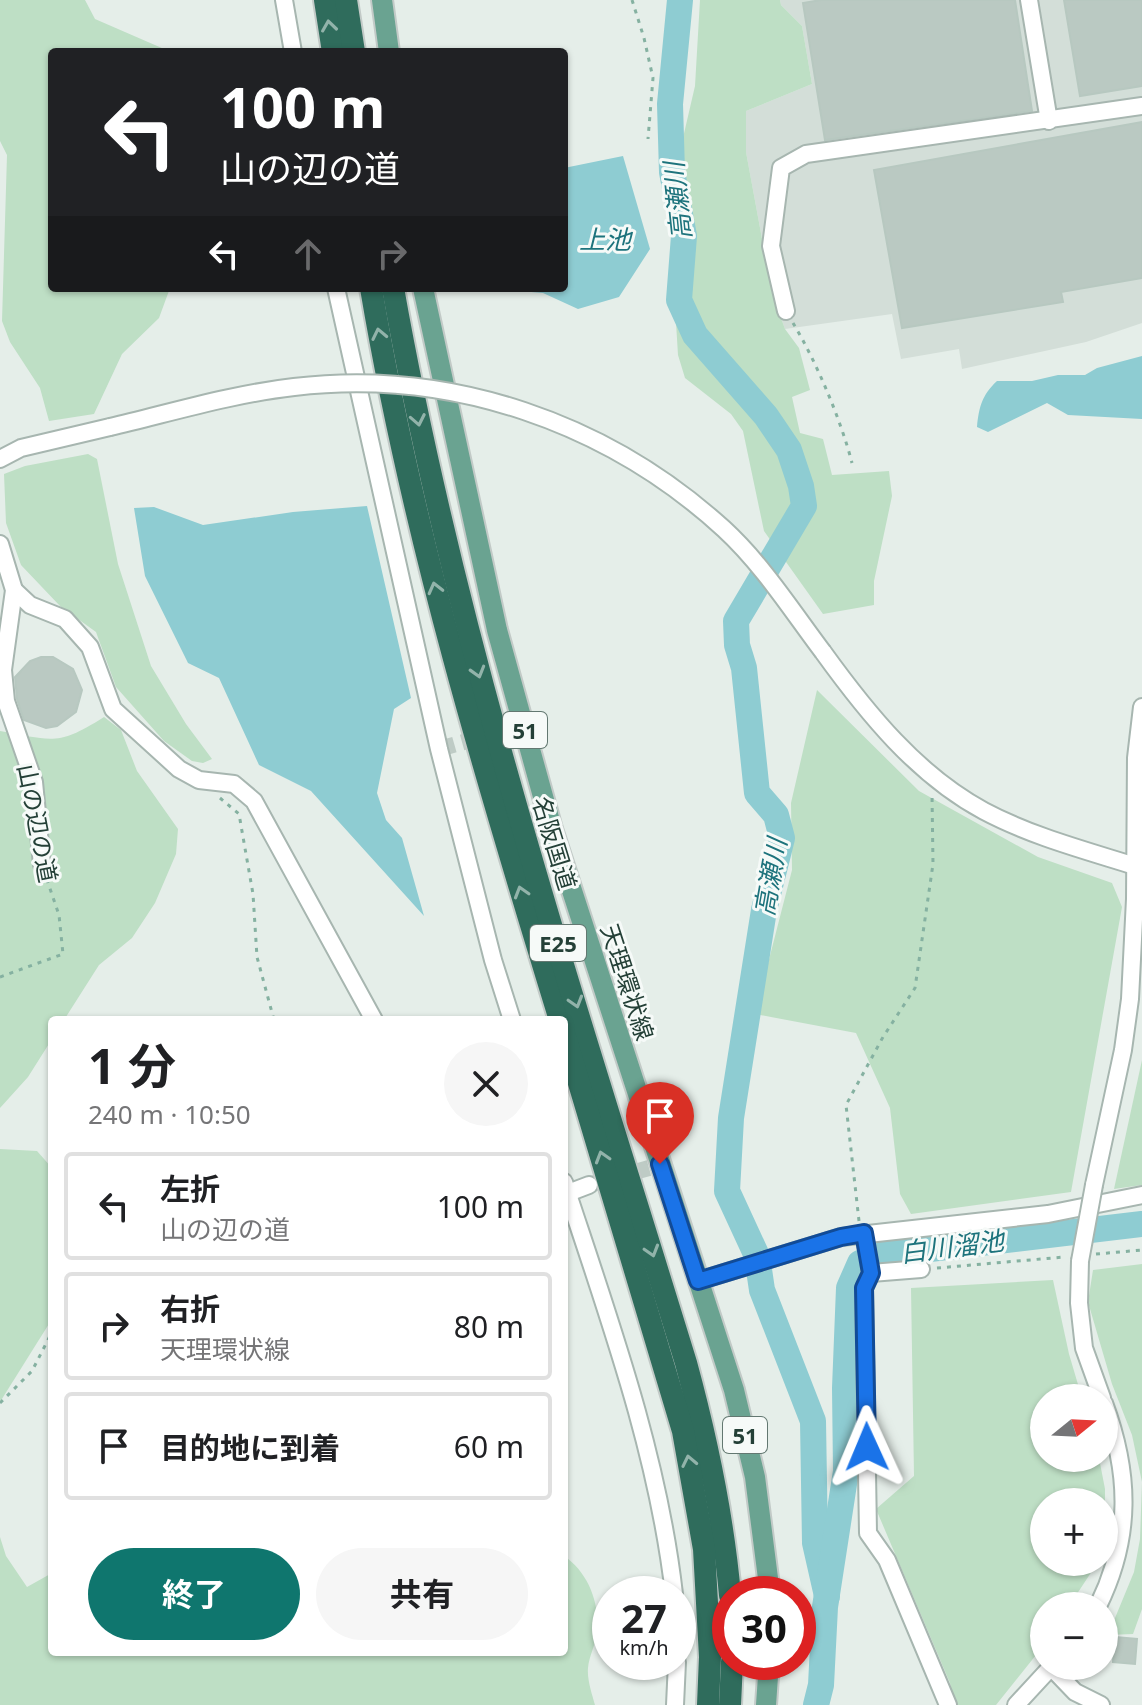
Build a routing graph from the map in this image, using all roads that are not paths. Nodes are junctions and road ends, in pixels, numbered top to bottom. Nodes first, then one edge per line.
1 (284, 0) edge
2 (296, 0) edge
3 (325, 0) edge
4 (346, 0) edge
5 (382, 0) edge
6 (1029, 0) edge
7 (292, 48) edge
8 (332, 48) edge
9 (353, 48) edge
10 (388, 48) edge
11 (1142, 106) edge
12 (1049, 121) junction
13 (337, 292) edge
14 (372, 292) edge
15 (394, 292) edge
16 (424, 292) edge
17 (786, 311) road end
18 (0, 459) edge
19 (0, 544) edge
20 (14, 590) junction
21 (1142, 707) edge
22 (42, 865) road end
23 (1135, 866) junction
24 (372, 1016) edge
25 (511, 1016) edge
26 (559, 1016) edge
27 (568, 1046) edge
28 (589, 1185) tunnel mouth
29 (568, 1188) edge
30 (568, 1194) edge
31 (1142, 1195) edge
32 (864, 1233) junction
33 (921, 1269) road end
34 (871, 1273) junction
35 (698, 1281) junction
36 (1097, 1384) edge
37 (1118, 1446) edge
38 (696, 1493) junction
39 (671, 1576) edge
40 (728, 1576) edge
41 (768, 1576) edge
42 (1104, 1592) edge
43 (676, 1680) edge
44 (731, 1680) edge
45 (768, 1680) edge
46 (1039, 1680) edge
47 (1063, 1680) edge
48 (675, 1705) edge
49 (699, 1705) edge
50 (708, 1705) edge
51 (730, 1705) edge
52 (766, 1705) edge
53 (948, 1705) edge
54 (1016, 1705) edge
55 (1101, 1705) edge

1 - 2 street
1 - 7 street
8 -> 3 highway
4 - 9 highway
5 - 10 main road
6 - 12 street
11 - 12 street
12 - 17 street
13 - 25 street
26 -> 14 highway, 名阪国道 / E25
15 -> 40 highway, 名阪国道 / E25
16 - 35 main road, 天理環状線 / 51
18 - 23 street, bridge
19 - 20 street
20 - 22 street, 山の辺の道
20 - 24 street
21 - 23 street
23 - 36 street, bridge
38 -> 27 highway
28 - 29 street
30 - 39 street
31 - 32 street
32 - 34 street
32 - 35 street
33 - 34 street
34 - 53 street
35 - 41 main road, 天理環状線 / 51
37 - 42 street
38 - 49 highway
38 - 50 highway
43 - 48 street
44 - 51 highway
45 - 52 main road
46 - 54 street
47 - 55 street

